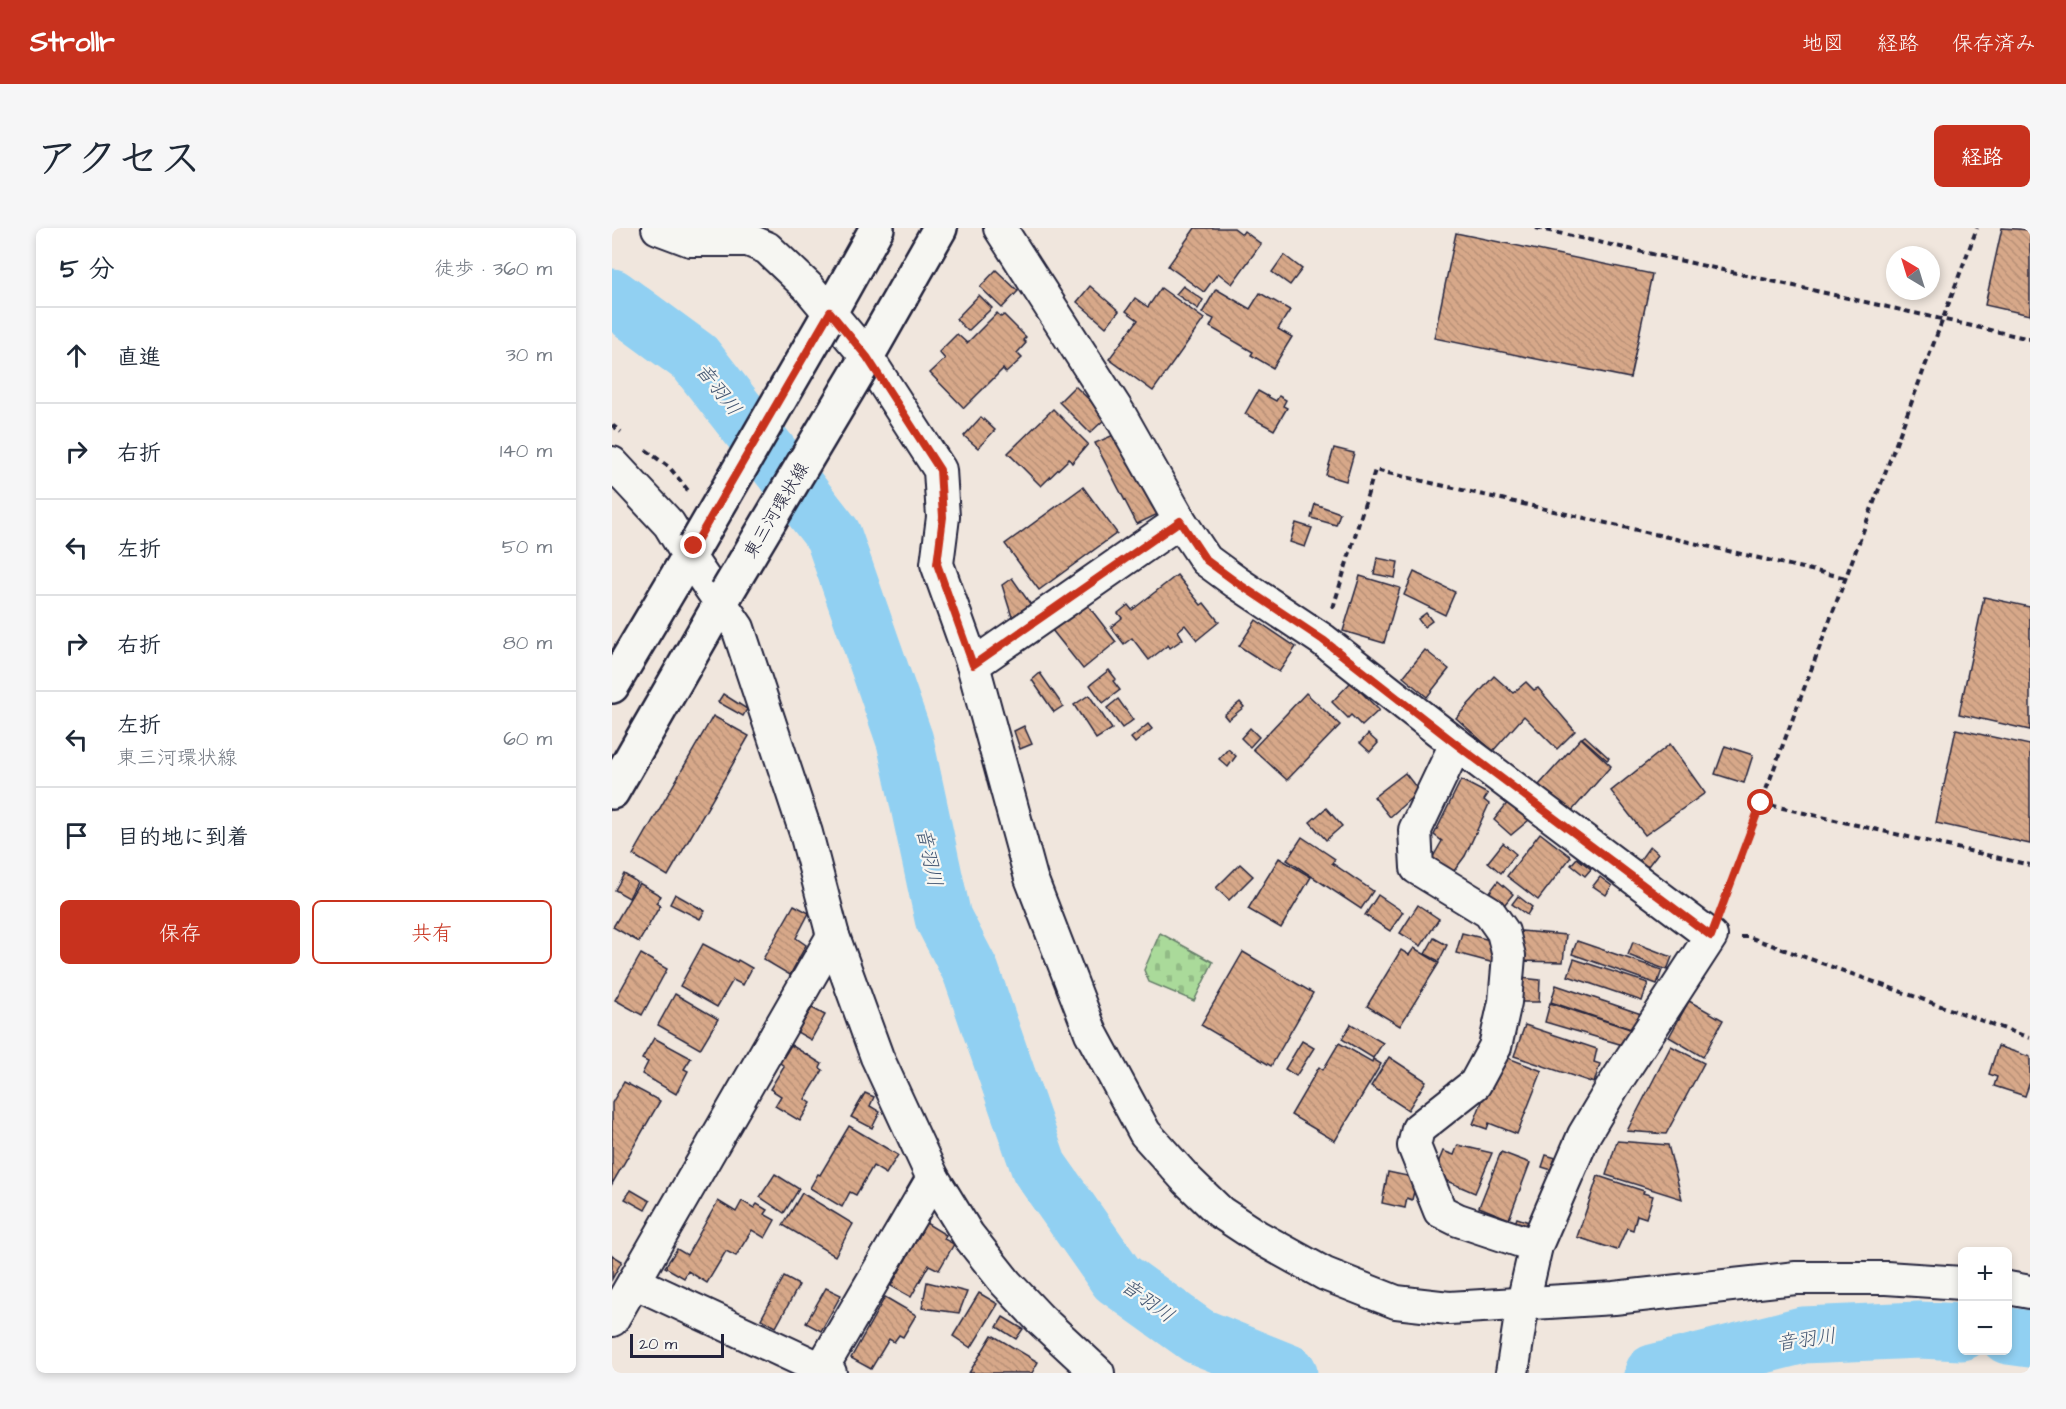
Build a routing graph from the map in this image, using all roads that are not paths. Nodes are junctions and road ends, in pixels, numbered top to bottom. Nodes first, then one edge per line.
1 (658, 228) edge
2 (877, 228) edge
3 (940, 228) edge
4 (1000, 228) edge
5 (826, 317) junction
6 (864, 362) junction
7 (612, 463) edge
8 (1180, 521) junction
9 (692, 552) junction
10 (723, 598) junction
11 (973, 665) junction
12 (612, 686) edge
13 (1456, 744) junction
14 (612, 792) edge
15 (833, 936) junction
16 (933, 1178) junction
17 (1536, 1246) junction
18 (634, 1282) junction
19 (1958, 1283) edge
20 (2012, 1289) edge
21 (2030, 1292) edge
22 (1522, 1308) junction
23 (612, 1320) edge
24 (823, 1372) edge
25 (1098, 1373) edge
26 (1512, 1373) edge

1 - 5 street
2 - 5 main road
3 - 6 main road, 東三河環状線
4 - 8 street
5 - 6 street
5 - 9 main road, bridge
6 - 10 main road, 東三河環状線, bridge
6 - 11 street
7 - 9 street
8 - 11 street
8 - 13 street
9 - 10 street
9 - 12 main road
10 - 14 main road, 東三河環状線
10 - 15 street
11 - 22 street
13 - 17 street
13 - 17 street
15 - 16 street
15 - 18 street
16 - 24 street
16 - 25 street
17 - 22 street
18 - 23 street
18 - 24 street
19 - 22 street
20 - 21 street
22 - 26 street

